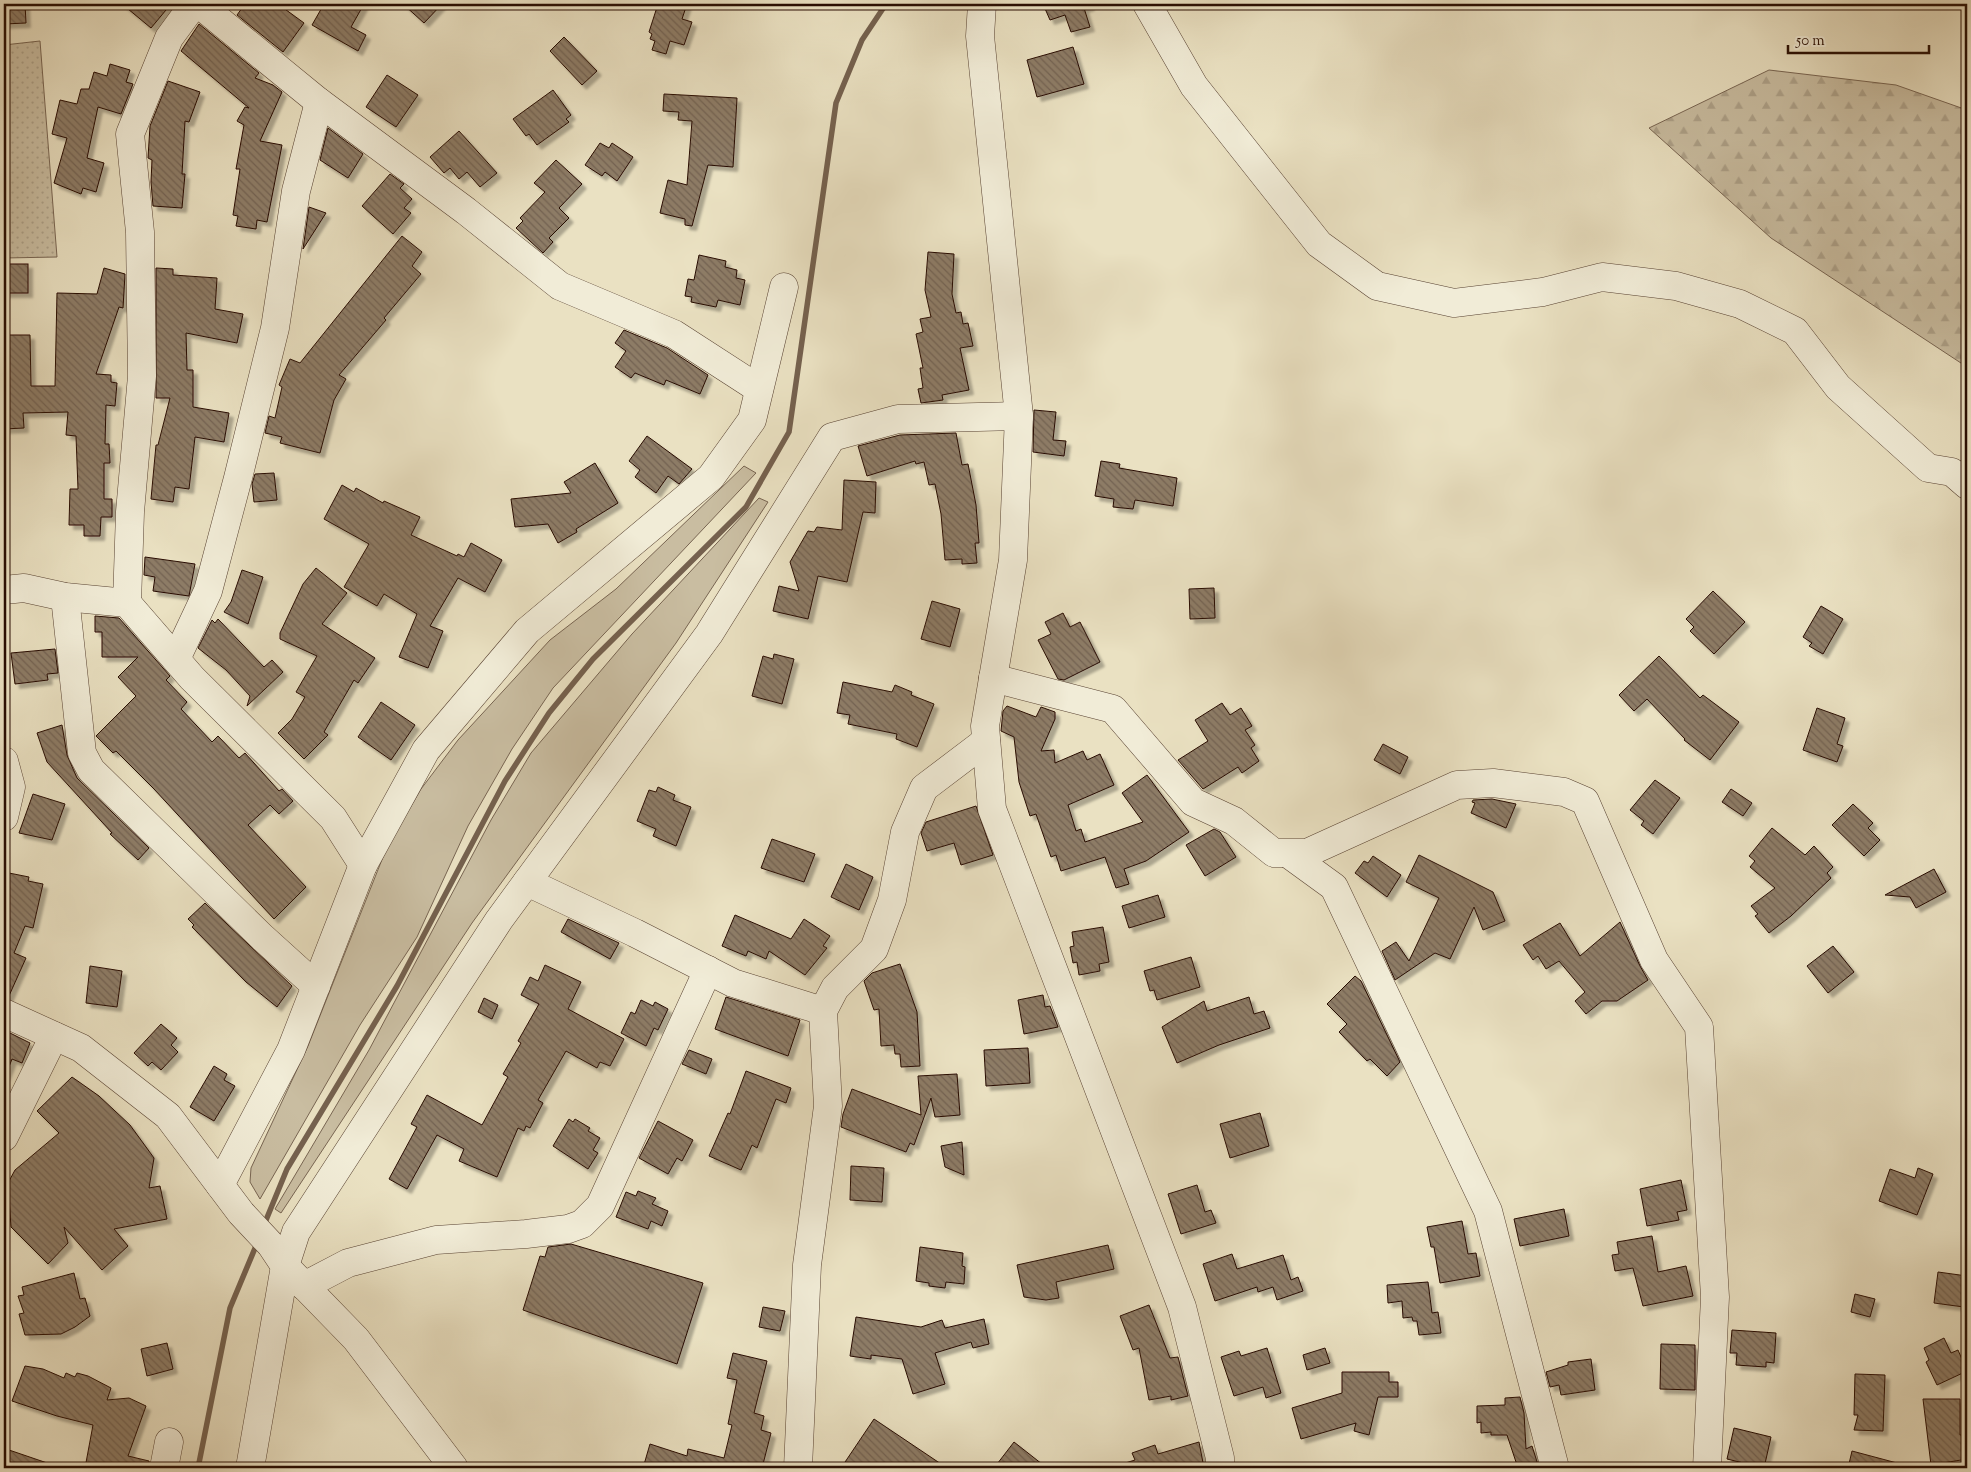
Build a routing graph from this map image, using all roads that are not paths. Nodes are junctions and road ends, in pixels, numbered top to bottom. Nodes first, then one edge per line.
1 (194, 4) edge
2 (199, 4) edge
3 (982, 4) edge
4 (1147, 4) edge
5 (319, 102) junction
6 (784, 287) dead end
7 (760, 389) junction
8 (1019, 416) junction
9 (1967, 485) edge
10 (4, 590) edge
11 (65, 597) junction
12 (127, 603) junction
13 (176, 659) junction
14 (993, 678) junction
15 (986, 740) junction
16 (4, 761) edge
17 (4, 818) edge
18 (1290, 854) junction
19 (363, 866) junction
20 (527, 882) junction
21 (708, 970) junction
22 (316, 986) junction
23 (823, 1011) junction
24 (4, 1013) edge
25 (54, 1036) junction
26 (4, 1137) edge
27 (220, 1185) junction
28 (278, 1255) junction
29 (304, 1286) junction
30 (169, 1442) dead end
31 (164, 1468) edge
32 (250, 1468) edge
33 (454, 1468) edge
34 (798, 1468) edge
35 (1220, 1468) edge
36 (1555, 1468) edge
37 (1707, 1468) edge

1 - 12 street
2 - 5 street
3 - 8 street
4 - 9 street
5 - 7 street
5 - 13 street
6 - 7 street
7 - 19 street
8 - 14 street
8 - 20 street
10 - 11 street
11 - 12 street
11 - 22 street
12 - 13 street
13 - 19 street
14 - 15 street
14 - 18 street
15 - 23 street
15 - 35 street
16 - 17 street
18 - 36 street
18 - 37 street
19 - 22 street
20 - 21 street
20 - 28 street
21 - 23 street
21 - 29 street
22 - 27 street
23 - 34 street
24 - 25 street
25 - 26 street
25 - 27 street
27 - 28 street
28 - 29 street
28 - 32 street
29 - 33 street
30 - 31 street

